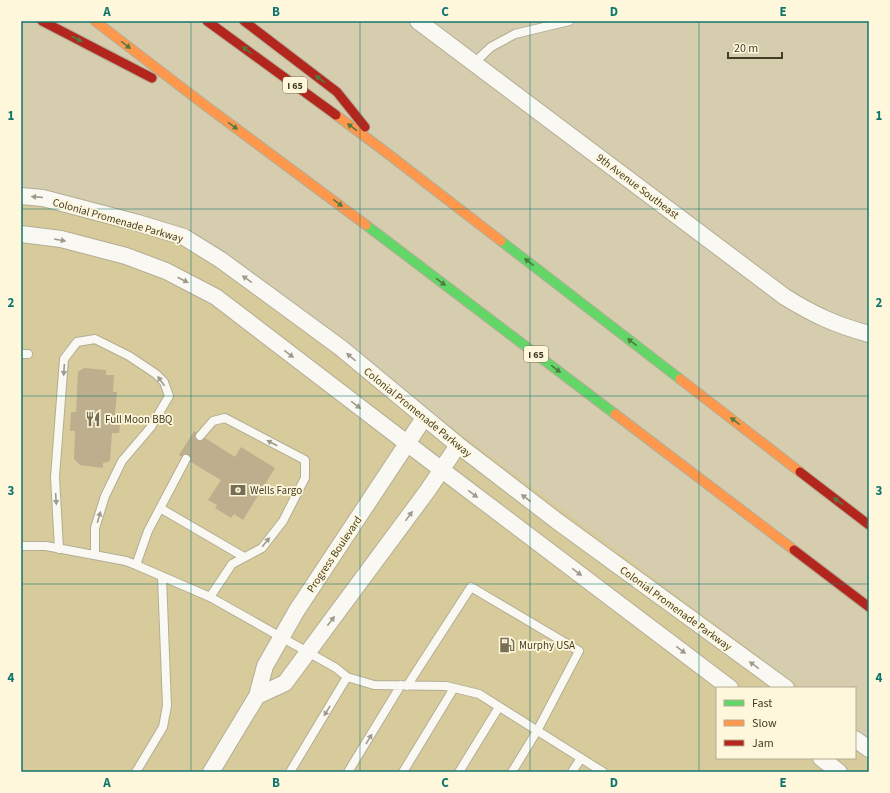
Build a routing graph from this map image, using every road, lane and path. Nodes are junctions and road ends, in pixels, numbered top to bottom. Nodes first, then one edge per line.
1 (42, 21) edge
2 (95, 21) edge
3 (207, 21) edge
4 (244, 21) edge
5 (418, 21) edge
6 (569, 21) edge
7 (474, 63) junction
8 (202, 103) junction
9 (383, 150) junction
10 (21, 196) edge
11 (21, 234) edge
12 (869, 334) edge
13 (424, 418) junction
14 (200, 436) dead end
15 (407, 443) junction
16 (458, 445) junction
17 (186, 459) dead end
18 (442, 470) junction
19 (160, 508) junction
20 (869, 525) edge
21 (21, 546) edge
22 (59, 548) junction
23 (95, 555) junction
24 (244, 557) junction
25 (136, 565) junction
26 (162, 577) junction
27 (210, 597) junction
28 (869, 607) edge
29 (281, 637) junction
30 (308, 652) junction
31 (347, 677) junction
32 (404, 685) junction
33 (729, 687) edge
34 (785, 687) edge
35 (454, 688) junction
36 (257, 696) junction
37 (499, 707) junction
38 (537, 731) junction
39 (856, 740) edge
40 (869, 749) edge
41 (581, 758) junction
42 (822, 759) edge
43 (136, 772) edge
44 (211, 772) edge
45 (290, 772) edge
46 (348, 772) edge
47 (403, 772) edge
48 (459, 772) edge
49 (512, 772) edge
50 (572, 772) edge
51 (603, 772) edge
52 (840, 772) edge

1 -> 8 highway
2 -> 8 highway, I 65
9 -> 3 highway, I 65
9 -> 4 highway
5 - 7 street, 9th Avenue Southeast
6 - 7 lane
7 - 12 street, 9th Avenue Southeast
8 -> 28 highway, I 65
20 -> 9 highway, I 65
13 -> 10 street, Colonial Promenade Parkway
11 -> 15 street
13 - 15 street, Progress Boulevard
13 - 16 street, Colonial Promenade Parkway
24 -> 14 lane
15 - 18 street
15 - 29 street, Progress Boulevard
16 - 18 street
34 -> 16 street, Colonial Promenade Parkway
17 - 19 lane
30 -> 18 street
18 -> 33 street
19 - 24 lane
19 - 25 lane
21 - 22 lane
22 - 23 lane
23 -> 22 lane
23 - 25 lane
24 - 27 lane
25 - 26 lane
26 - 27 lane
26 - 43 lane
27 - 29 lane
29 - 30 lane
29 - 36 street, Progress Boulevard
30 - 31 lane
30 - 36 street
31 - 32 lane
31 -> 45 lane
32 - 35 lane
32 - 38 lane
46 -> 32 lane
35 - 37 lane
35 - 47 lane
36 - 44 street, Progress Boulevard
37 - 38 lane
37 - 48 lane
38 - 41 lane
38 - 49 lane
39 - 40 street
41 - 50 lane
41 - 51 lane
42 - 52 street

